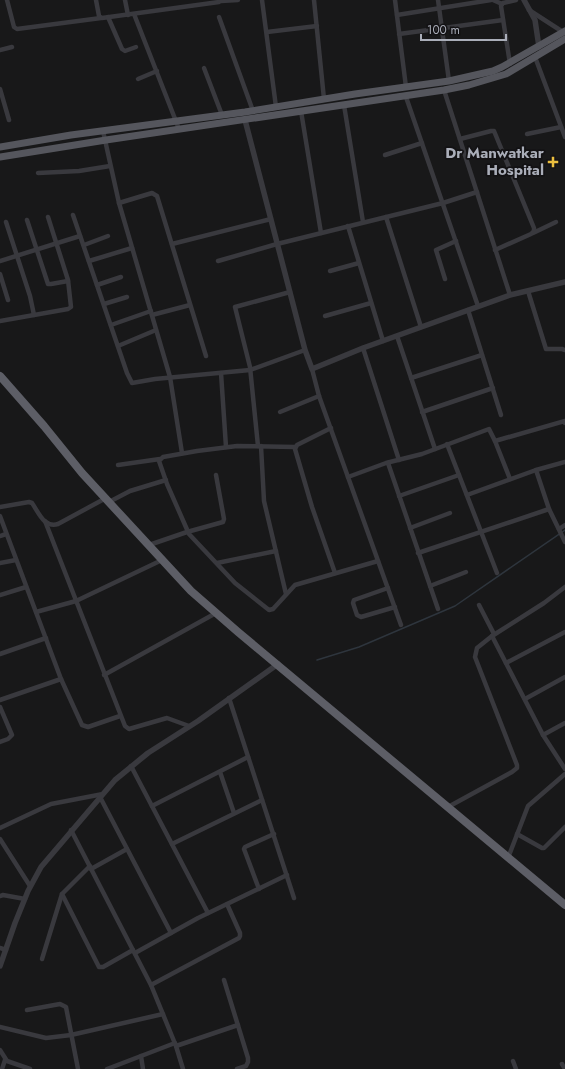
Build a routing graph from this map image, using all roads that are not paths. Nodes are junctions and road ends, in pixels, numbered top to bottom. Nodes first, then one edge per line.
1 (8, 0) edge
2 (96, 0) edge
3 (125, 0) edge
4 (238, 0) edge
5 (262, 0) edge
6 (314, 0) edge
7 (395, 0) edge
8 (438, 0) edge
9 (492, 0) edge
10 (516, 0) edge
11 (524, 0) edge
12 (221, 1) edge
13 (502, 4) junction
14 (439, 7) junction
15 (530, 10) junction
16 (134, 14) junction
17 (128, 15) junction
18 (397, 15) junction
19 (108, 17) junction
20 (219, 17) dead end
21 (101, 18) junction
22 (503, 20) junction
23 (317, 26) junction
24 (442, 28) junction
25 (266, 32) junction
26 (399, 34) junction
27 (564, 34) edge
28 (12, 47) dead end
29 (136, 47) dead end
30 (539, 47) junction
31 (0, 50) edge
32 (535, 57) junction
33 (510, 64) junction
34 (204, 68) dead end
35 (157, 71) junction
36 (138, 79) dead end
37 (449, 82) junction
38 (406, 88) junction
39 (0, 89) edge
40 (444, 90) junction
41 (406, 97) junction
42 (324, 99) junction
43 (344, 105) junction
44 (276, 107) junction
45 (253, 111) junction
46 (301, 112) junction
47 (222, 115) junction
48 (9, 120) dead end
49 (245, 120) junction
50 (176, 121) junction
51 (561, 127) junction
52 (179, 129) junction
53 (102, 131) junction
54 (527, 134) dead end
55 (565, 138) edge
56 (460, 139) junction
57 (104, 140) junction
58 (422, 143) junction
59 (0, 147) edge
60 (385, 155) dead end
61 (0, 157) edge
62 (110, 166) junction
63 (38, 173) dead end
64 (477, 192) junction
65 (119, 203) junction
66 (442, 203) junction
67 (73, 215) dead end
68 (48, 217) dead end
69 (386, 217) junction
70 (271, 219) junction
71 (27, 220) dead end
72 (6, 222) dead end
73 (363, 222) junction
74 (556, 222) dead end
75 (348, 226) junction
76 (321, 233) junction
77 (533, 233) junction
78 (80, 236) junction
79 (108, 236) dead end
80 (456, 241) junction
81 (57, 243) junction
82 (172, 244) junction
83 (278, 244) junction
84 (84, 245) junction
85 (132, 248) junction
86 (37, 250) junction
87 (496, 250) junction
88 (17, 256) junction
89 (89, 260) junction
90 (0, 261) edge
91 (218, 261) dead end
92 (359, 263) junction
93 (330, 271) dead end
94 (0, 274) edge
95 (121, 277) dead end
96 (445, 280) dead end
97 (68, 281) junction
98 (565, 282) edge
99 (97, 285) junction
100 (528, 291) junction
101 (290, 292) junction
102 (510, 295) junction
103 (127, 297) dead end
104 (8, 300) dead end
105 (371, 303) junction
106 (104, 304) junction
107 (190, 305) junction
108 (478, 306) junction
109 (468, 310) junction
110 (151, 313) junction
111 (34, 315) junction
112 (325, 316) dead end
113 (0, 321) edge
114 (111, 325) junction
115 (421, 327) junction
116 (156, 330) junction
117 (397, 336) junction
118 (382, 338) junction
119 (118, 346) junction
120 (363, 348) junction
121 (305, 350) junction
122 (565, 350) edge
123 (482, 355) junction
124 (206, 356) dead end
125 (312, 367) junction
126 (250, 369) junction
127 (221, 373) junction
128 (169, 375) junction
129 (0, 376) edge
130 (411, 378) junction
131 (493, 388) junction
132 (319, 396) junction
133 (280, 412) dead end
134 (422, 412) junction
135 (501, 415) dead end
136 (565, 422) edge
137 (331, 428) junction
138 (495, 442) junction
139 (447, 444) junction
140 (259, 446) junction
141 (226, 447) junction
142 (296, 447) junction
143 (435, 449) junction
144 (182, 453) junction
145 (160, 459) junction
146 (399, 460) junction
147 (565, 462) edge
148 (388, 463) junction
149 (118, 465) dead end
150 (536, 470) junction
151 (216, 475) dead end
152 (459, 475) junction
153 (348, 477) junction
154 (510, 479) junction
155 (166, 480) junction
156 (467, 495) junction
157 (399, 496) junction
158 (107, 500) junction
159 (0, 507) edge
160 (549, 509) junction
161 (450, 513) dead end
162 (0, 516) edge
163 (45, 522) junction
164 (565, 525) edge
165 (410, 528) junction
166 (481, 531) junction
167 (559, 531) junction
168 (187, 532) junction
169 (6, 534) junction
170 (0, 536) edge
171 (564, 539) edge
172 (149, 545) junction
173 (276, 551) junction
174 (418, 553) junction
175 (16, 560) junction
176 (162, 560) junction
177 (378, 561) junction
178 (0, 563) edge
179 (217, 563) junction
180 (466, 572) dead end
181 (335, 573) junction
182 (498, 573) dead end
183 (430, 586) junction
184 (26, 587) junction
185 (565, 587) edge
186 (388, 588) junction
187 (286, 594) junction
188 (0, 595) edge
189 (76, 601) junction
190 (479, 605) dead end
191 (395, 607) junction
192 (438, 609) dead end
193 (36, 612) junction
194 (216, 613) junction
195 (401, 625) dead end
196 (565, 632) edge
197 (493, 635) junction
198 (46, 638) junction
199 (0, 654) edge
200 (506, 663) junction
201 (278, 664) junction
202 (104, 675) junction
203 (565, 677) edge
204 (61, 679) junction
205 (229, 698) junction
206 (526, 699) junction
207 (0, 700) edge
208 (0, 707) edge
209 (120, 716) junction
210 (565, 723) edge
211 (189, 726) junction
212 (543, 735) junction
213 (0, 742) edge
214 (248, 757) junction
215 (132, 766) junction
216 (564, 768) edge
217 (220, 772) junction
218 (565, 774) edge
219 (101, 796) junction
220 (262, 800) junction
221 (152, 806) junction
222 (448, 807) junction
223 (234, 813) junction
224 (565, 827) edge
225 (0, 828) edge
226 (71, 830) junction
227 (274, 834) junction
228 (517, 834) junction
229 (0, 839) edge
230 (172, 844) junction
231 (127, 849) junction
232 (508, 858) junction
233 (90, 867) junction
234 (287, 875) junction
235 (30, 886) junction
236 (259, 888) junction
237 (1, 894) edge
238 (62, 894) junction
239 (294, 898) dead end
240 (25, 899) junction
241 (227, 904) junction
242 (565, 905) edge
243 (208, 913) junction
244 (171, 933) junction
245 (3, 949) edge
246 (134, 951) junction
247 (42, 959) dead end
248 (0, 966) edge
249 (224, 980) dead end
250 (151, 985) junction
251 (27, 1010) dead end
252 (163, 1014) junction
253 (238, 1025) junction
254 (0, 1027) edge
255 (71, 1035) junction
256 (175, 1044) junction
257 (0, 1050) edge
258 (141, 1056) junction
259 (4, 1060) edge
260 (513, 1061) dead end
261 (562, 1064) dead end
262 (2, 1069) edge
263 (30, 1069) edge
264 (78, 1069) edge
265 (106, 1069) edge
266 (143, 1069) edge
267 (183, 1069) edge
268 (237, 1069) edge
269 (516, 1069) edge
270 (565, 1069) edge

1 - 21 street
2 - 21 street
3 - 17 street
4 - 12 street
5 - 25 street
6 - 23 street
7 - 18 street
8 - 14 street
9 - 13 street
9 - 14 street
10 - 13 street
11 - 15 street
12 - 16 street
13 - 22 street
14 - 18 street
14 - 24 street
15 - 27 street
15 - 30 street
16 - 17 street
16 - 35 street
17 - 19 street
18 - 26 street
19 - 21 street
19 - 29 street
20 - 45 street
22 - 24 street
22 - 33 street
23 - 25 street
23 - 42 street
24 - 26 street
24 - 37 street
25 - 44 street
26 - 38 street
27 - 30 main road
27 - 32 main road
28 - 31 street
30 - 33 main road
32 - 40 main road
32 - 51 street
33 - 37 main road
34 - 47 street
35 - 36 street
35 - 50 street
37 - 38 main road
38 - 42 main road
39 - 48 street
40 - 41 main road
40 - 56 street
41 - 43 main road
41 - 58 street
42 - 44 main road
43 - 46 main road
43 - 73 street
44 - 45 main road
45 - 47 main road
46 - 49 main road
46 - 76 street
47 - 50 main road
49 - 52 main road
49 - 70 street
50 - 52 street
50 - 53 main road
51 - 54 street
51 - 55 street
52 - 57 main road
53 - 57 street
53 - 59 main road
56 - 64 street
56 - 77 street
57 - 61 main road
57 - 62 street
58 - 60 street
58 - 66 street
62 - 63 street
62 - 65 street
64 - 66 street
64 - 87 street
65 - 82 street
65 - 85 street
66 - 69 street
66 - 80 street
67 - 78 street
68 - 81 street
69 - 73 street
69 - 115 street
70 - 82 street
70 - 83 street
71 - 86 street
72 - 88 street
73 - 75 street
74 - 77 street
75 - 76 street
75 - 92 street
76 - 83 street
77 - 87 street
78 - 81 street
78 - 84 street
79 - 84 street
80 - 96 street
80 - 108 street
81 - 86 street
81 - 97 street
82 - 107 street
83 - 91 street
83 - 101 street
84 - 89 street
85 - 89 street
85 - 110 street
86 - 88 street
86 - 97 street
87 - 102 street
88 - 90 street
88 - 111 street
89 - 99 street
92 - 93 street
92 - 105 street
94 - 104 street
95 - 99 street
97 - 111 street
98 - 100 street
99 - 106 street
100 - 102 street
100 - 122 street
101 - 121 street
101 - 126 street
102 - 108 street
103 - 106 street
105 - 112 street
105 - 118 street
106 - 114 street
107 - 110 street
107 - 124 street
108 - 109 street
109 - 115 street
109 - 123 street
110 - 114 street
110 - 116 street
111 - 113 street
114 - 119 street
115 - 117 street
116 - 119 street
116 - 128 street
117 - 118 street
117 - 130 street
118 - 120 street
119 - 128 street
120 - 125 street
120 - 146 street
121 - 125 street
121 - 126 street
123 - 130 street
123 - 131 street
125 - 132 street
126 - 127 street
126 - 140 street
127 - 128 street
127 - 141 street
128 - 144 street
129 - 158 highway
130 - 134 street
131 - 134 street
131 - 135 street
132 - 133 street
132 - 137 street
134 - 143 street
136 - 138 street
137 - 142 street
137 - 153 street
138 - 139 street
138 - 154 street
139 - 143 street
139 - 152 street
140 - 141 street
140 - 142 street
140 - 173 street
141 - 144 street
142 - 181 street
143 - 146 street
144 - 145 street
145 - 149 street
145 - 155 street
146 - 148 street
147 - 150 street
148 - 153 street
148 - 157 street
150 - 154 street
150 - 160 street
151 - 168 street
152 - 156 street
152 - 157 street
153 - 177 street
154 - 156 street
155 - 158 street
155 - 168 street
156 - 166 street
157 - 165 street
158 - 163 street
158 - 172 highway
159 - 163 street
160 - 166 street
160 - 167 street
161 - 165 street
162 - 169 street
163 - 189 street
164 - 167 street
165 - 174 street
166 - 174 street
166 - 182 street
167 - 171 street
168 - 172 street
168 - 179 street
169 - 170 street
169 - 175 street
172 - 176 highway
173 - 179 street
173 - 187 street
174 - 183 street
175 - 178 street
175 - 184 street
176 - 189 street
176 - 194 highway
177 - 181 street
177 - 186 street
179 - 187 street
180 - 183 street
181 - 187 street
183 - 192 street
184 - 188 street
184 - 193 street
185 - 197 street
186 - 191 street
186 - 191 street
189 - 193 street
189 - 202 street
190 - 197 street
191 - 195 street
193 - 198 street
194 - 201 highway
194 - 202 street
196 - 200 street
197 - 200 street
197 - 222 street
198 - 199 street
198 - 204 street
200 - 206 street
201 - 205 street
201 - 222 highway
202 - 209 street
203 - 206 street
204 - 207 street
204 - 209 street
205 - 211 street
205 - 214 street
206 - 212 street
208 - 213 street
209 - 211 street
210 - 212 street
211 - 215 street
212 - 216 street
214 - 217 street
214 - 220 street
215 - 219 street
215 - 221 street
217 - 221 street
217 - 223 street
218 - 228 street
219 - 225 street
219 - 226 street
219 - 231 street
220 - 223 street
220 - 227 street
221 - 230 street
222 - 232 highway
223 - 230 street
224 - 228 street
226 - 233 street
226 - 235 street
227 - 234 street
227 - 236 street
228 - 232 street
229 - 235 street
230 - 243 street
231 - 233 street
231 - 244 street
232 - 242 highway
233 - 238 street
233 - 246 street
234 - 236 street
234 - 239 street
235 - 240 street
236 - 241 street
237 - 240 street
238 - 246 street
238 - 247 street
240 - 245 street
241 - 243 street
241 - 250 street
243 - 244 street
244 - 246 street
245 - 248 street
246 - 250 street
249 - 253 street
250 - 252 street
251 - 255 street
252 - 255 street
252 - 256 street
253 - 256 street
253 - 268 street
254 - 255 street
255 - 264 street
256 - 258 street
256 - 267 street
257 - 259 street
258 - 265 street
258 - 266 street
259 - 262 street
259 - 263 street
260 - 269 street
261 - 270 street

